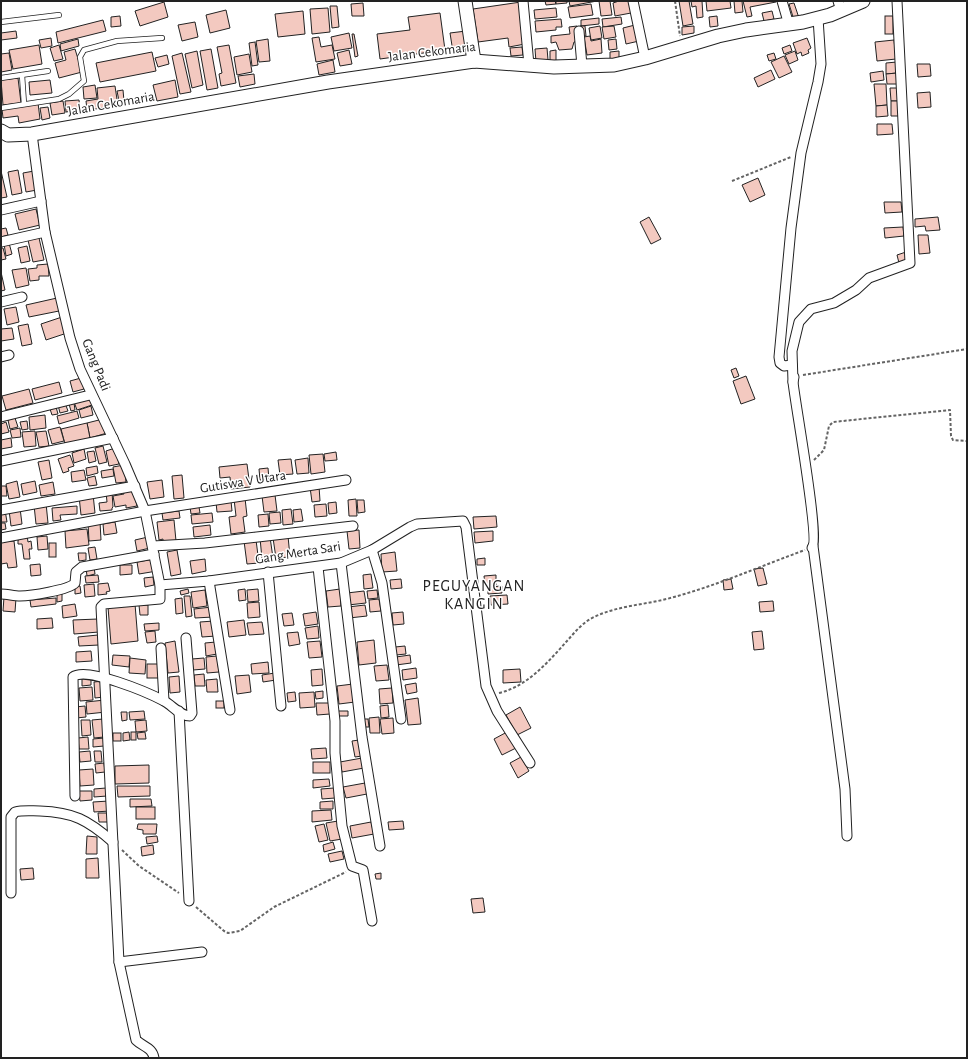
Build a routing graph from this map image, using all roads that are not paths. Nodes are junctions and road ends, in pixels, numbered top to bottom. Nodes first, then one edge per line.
1 (465, 1) edge
2 (523, 1) edge
3 (633, 1) edge
4 (782, 1) edge
5 (898, 1) edge
6 (861, 2) edge
7 (840, 6) edge
8 (59, 15) dead end
9 (818, 18) junction
10 (1, 22) edge
11 (789, 24) junction
12 (579, 31) dead end
13 (162, 38) dead end
14 (645, 58) junction
15 (474, 61) junction
16 (529, 65) junction
17 (582, 66) junction
18 (48, 71) dead end
19 (22, 75) junction
20 (1, 78) edge
21 (24, 104) junction
22 (1, 108) edge
23 (1, 131) edge
24 (32, 134) junction
25 (41, 201) junction
26 (1, 210) edge
27 (45, 232) junction
28 (1, 242) edge
29 (22, 297) dead end
30 (1, 302) edge
31 (792, 366) junction
32 (90, 395) dead end
33 (1, 417) edge
34 (113, 438) junction
35 (1, 461) edge
36 (346, 480) dead end
37 (135, 486) junction
38 (1, 510) edge
39 (145, 512) junction
40 (353, 526) dead end
41 (1, 538) edge
42 (153, 550) junction
43 (372, 550) junction
44 (341, 563) junction
45 (318, 567) junction
46 (268, 572) junction
47 (209, 581) junction
48 (160, 585) junction
49 (1, 594) edge
50 (186, 638) dead end
51 (161, 648) dead end
52 (105, 676) junction
53 (164, 701) junction
54 (281, 706) dead end
55 (230, 710) dead end
56 (179, 711) junction
57 (401, 719) dead end
58 (530, 763) dead end
59 (75, 796) dead end
60 (847, 836) dead end
61 (113, 842) junction
62 (380, 846) dead end
63 (11, 893) dead end
64 (189, 901) road end
65 (372, 921) dead end
66 (202, 952) dead end
67 (119, 962) junction
68 (154, 1058) edge

1 - 15 street
2 - 16 street
3 - 14 street
4 - 11 street
5 - 31 street
6 - 7 street, Jalan Cekomaria
7 - 9 street, Jalan Cekomaria
8 - 10 lane
9 - 11 street, Jalan Cekomaria
9 - 31 street
11 - 14 street, Jalan Cekomaria
12 - 17 street
13 - 21 lane
14 - 17 street, Jalan Cekomaria
15 - 16 street, Jalan Cekomaria
15 - 24 street, Jalan Cekomaria
16 - 17 street, Jalan Cekomaria
18 - 19 lane
19 - 20 lane
19 - 21 lane
21 - 22 lane
23 - 24 street, Jalan Cekomaria
24 - 25 street, Gang Padi
25 - 26 street
25 - 27 street, Gang Padi
27 - 28 street
27 - 34 street, Gang Padi
29 - 30 street
31 - 60 street
32 - 33 street
34 - 35 street
34 - 37 street, Gang Padi
36 - 39 street, Gutiswa V Utara
37 - 38 street
37 - 39 street, Gang Padi
39 - 41 street, Gutiswa V Utara
39 - 42 street, Gang Padi
40 - 42 street
42 - 48 street, Gang Padi
42 - 49 street
43 - 44 street, Gang Merta Sari
43 - 57 street
43 - 58 street, Gang Merta Sari
44 - 45 street, Gang Merta Sari
44 - 62 street
45 - 46 street, Gang Merta Sari
45 - 65 street
46 - 47 street, Gang Merta Sari
46 - 54 street
47 - 48 street, Gang Merta Sari
47 - 55 street
48 - 52 street, Gang Padi
50 - 56 street
51 - 53 street
52 - 53 street
52 - 59 street
52 - 61 street
53 - 56 street
56 - 64 street
61 - 63 street
61 - 67 street
66 - 67 street
67 - 68 street

